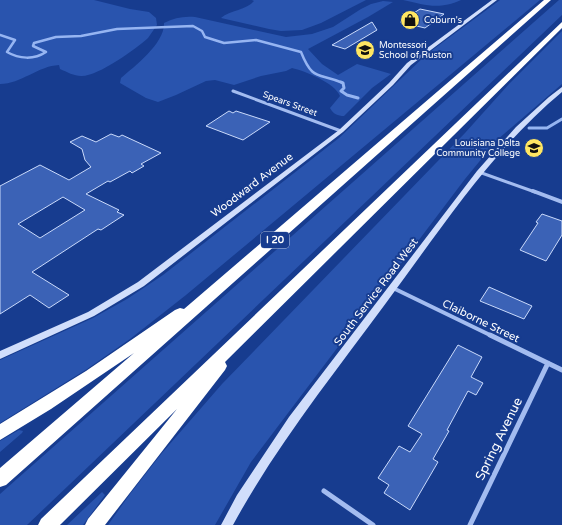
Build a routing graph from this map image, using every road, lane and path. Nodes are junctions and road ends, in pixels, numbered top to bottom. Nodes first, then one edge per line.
1 (495, 0) edge
2 (548, 0) edge
3 (562, 24) edge
4 (562, 89) edge
5 (233, 91) dead end
6 (341, 131) junction
7 (479, 172) junction
8 (562, 202) edge
9 (248, 263) junction
10 (393, 288) junction
11 (257, 320) junction
12 (0, 355) edge
13 (548, 363) junction
14 (562, 370) edge
15 (0, 433) edge
16 (0, 479) edge
17 (324, 491) dead end
18 (47, 525) edge
19 (94, 525) edge
20 (227, 525) edge
21 (373, 525) edge
22 (470, 525) edge

1 - 6 main road, Woodward Avenue
2 - 9 highway, I 20
3 - 11 highway
4 - 7 main road, South Service Road West
5 - 6 street, Spears Street
6 - 12 main road, Woodward Avenue
7 - 8 street
7 - 10 main road, South Service Road West
9 - 15 highway
9 - 16 highway, I 20
10 - 13 street, Claiborne Street
10 - 20 main road, South Service Road West
11 - 18 highway
11 - 19 highway
13 - 14 street, Claiborne Street
13 - 22 street, Spring Avenue
17 - 21 street

